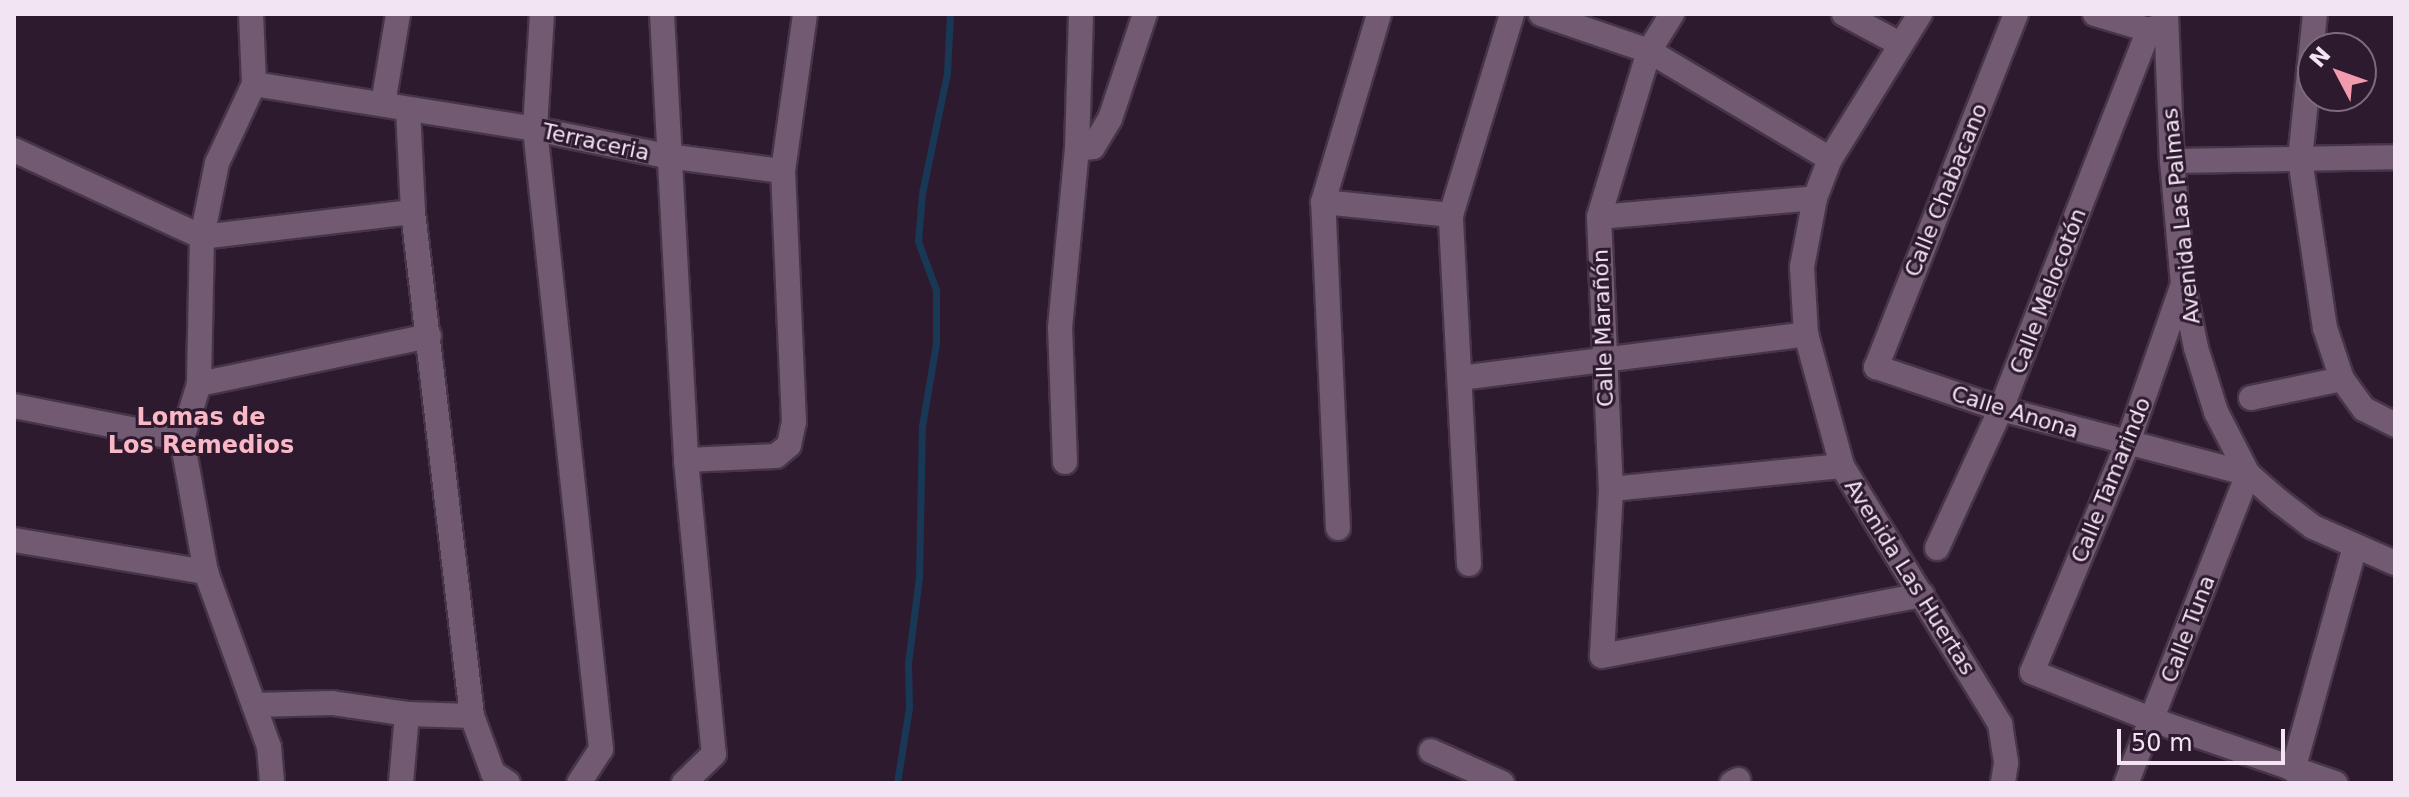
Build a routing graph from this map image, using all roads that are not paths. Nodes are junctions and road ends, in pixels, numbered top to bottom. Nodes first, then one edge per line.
1 (251, 14) edge
2 (398, 14) edge
3 (542, 14) edge
4 (662, 14) edge
5 (805, 14) edge
6 (1081, 14) edge
7 (1145, 14) edge
8 (1379, 14) edge
9 (1512, 14) edge
10 (1541, 14) edge
11 (1672, 14) edge
12 (1844, 14) edge
13 (1920, 14) edge
14 (2016, 14) edge
15 (2095, 14) edge
16 (2315, 14) edge
17 (2166, 20) edge
18 (1900, 44) junction
19 (1649, 51) junction
20 (254, 84) junction
21 (383, 104) junction
22 (408, 109) junction
23 (535, 129) junction
24 (1077, 149) junction
25 (14, 150) edge
26 (667, 156) junction
27 (2395, 157) edge
28 (1830, 159) junction
29 (2300, 159) junction
30 (2172, 161) junction
31 (783, 171) junction
32 (1815, 198) junction
33 (1323, 202) junction
34 (413, 212) junction
35 (1451, 215) junction
36 (1599, 217) junction
37 (202, 237) junction
38 (2183, 284) junction
39 (1806, 334) junction
40 (429, 336) junction
41 (1603, 357) junction
42 (1876, 367) joint
43 (1460, 378) junction
44 (2342, 379) junction
45 (199, 384) junction
46 (2251, 398) dead end
47 (14, 406) edge
48 (2001, 409) junction
49 (2395, 425) edge
50 (182, 439) junction
51 (2127, 445) junction
52 (686, 460) junction
53 (1065, 462) dead end
54 (1842, 466) junction
55 (2248, 474) junction
56 (1611, 489) junction
57 (1338, 528) dead end
58 (14, 540) edge
59 (2355, 547) junction
60 (1937, 548) dead end
61 (2395, 563) edge
62 (1469, 564) dead end
63 (206, 572) junction
64 (1922, 595) junction
65 (254, 705) junction
66 (407, 714) junction
67 (472, 716) junction
68 (2153, 720) junction
69 (1431, 751) dead end
70 (2285, 776) edge
71 (272, 783) edge
72 (401, 783) edge
73 (508, 783) edge
74 (579, 783) edge
75 (684, 783) edge
76 (1502, 783) edge
77 (2003, 783) edge
78 (2126, 783) edge
79 (2335, 783) edge

1 - 20 street
2 - 21 street
3 - 23 street
4 - 26 street
5 - 31 street
6 - 24 street
7 - 24 street
8 - 33 street
9 - 35 street
10 - 19 street
11 - 19 street, Calle Marañón
12 - 18 street
13 - 18 street, Avenida Las Huertas
14 - 42 street, Calle Chabacano
15 - 17 street
16 - 29 street
17 - 30 street, Avenida Las Palmas
17 - 48 street, Calle Melocotón
18 - 28 street, Avenida Las Huertas
19 - 28 street
19 - 36 street, Calle Marañón
20 - 21 street, Terraceria
20 - 37 street
21 - 22 street, Terraceria
22 - 23 street, Terraceria
22 - 34 street
23 - 26 street, Terraceria
23 - 74 street
24 - 53 street
25 - 37 street
26 - 31 street, Terraceria
26 - 52 street
27 - 29 street
28 - 32 street, Avenida Las Huertas
29 - 30 street
29 - 44 street
30 - 38 street, Avenida Las Palmas
31 - 52 street
32 - 36 street
32 - 39 street, Avenida Las Huertas
33 - 35 street
33 - 57 street
34 - 37 street
34 - 40 street
35 - 43 street
36 - 41 street, Calle Marañón
37 - 45 street
38 - 51 street, Calle Tamarindo
38 - 55 street, Avenida Las Palmas
39 - 41 street
39 - 54 street, Avenida Las Huertas
40 - 45 street
40 - 67 street
41 - 43 street
41 - 56 street, Calle Marañón
42 - 48 street, Calle Anona
43 - 62 street
44 - 46 street
44 - 49 street
45 - 50 street
47 - 50 street
48 - 51 street, Calle Anona
48 - 60 street, Calle Melocotón
50 - 63 street
51 - 55 street, Calle Anona
51 - 68 street, Calle Tamarindo
52 - 75 street
54 - 56 street
54 - 64 street, Avenida Las Huertas
55 - 59 street, Avenida Las Palmas
55 - 68 street, Calle Tuna
56 - 64 street, Calle Marañón
58 - 63 street
59 - 61 street, Avenida Las Palmas
59 - 70 street
63 - 65 street
64 - 77 street, Avenida Las Huertas
65 - 66 street
65 - 71 street
66 - 67 street
66 - 72 street
67 - 73 street
68 - 70 street
68 - 78 street, Calle Tuna
69 - 76 street
70 - 79 street

